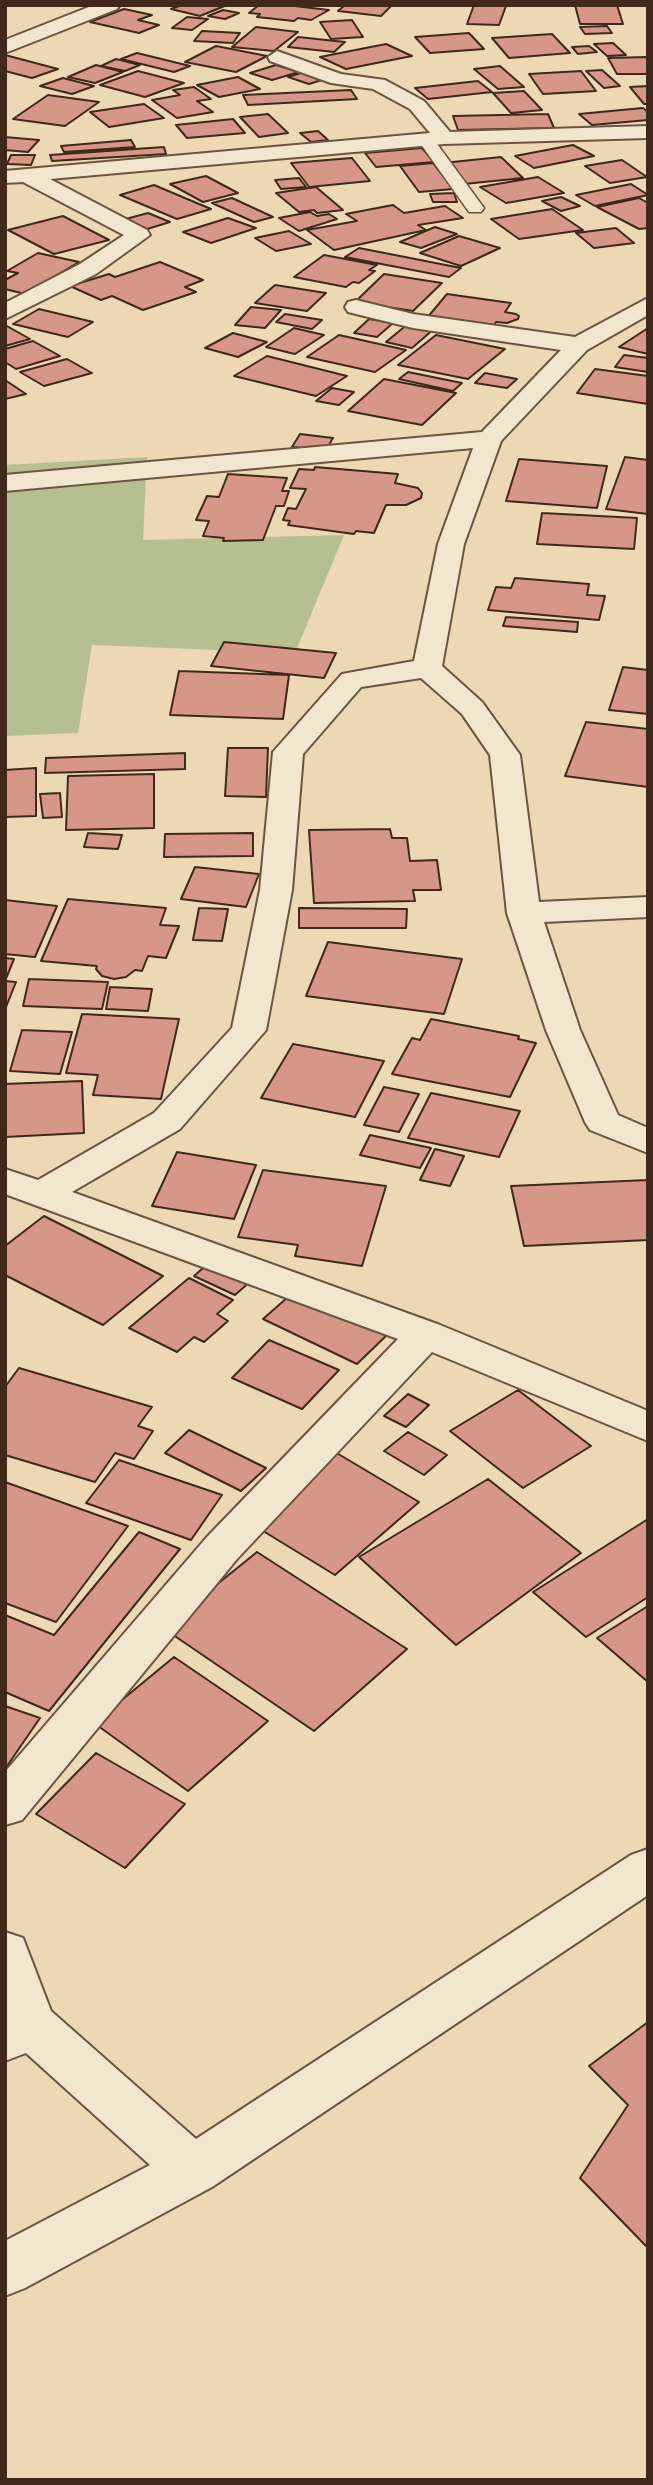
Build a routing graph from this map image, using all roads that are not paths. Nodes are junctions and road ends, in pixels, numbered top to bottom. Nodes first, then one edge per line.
1 (111, 5) edge
2 (5, 47) edge
3 (277, 57) dead end
4 (648, 132) edge
5 (435, 139) junction
6 (15, 175) edge
7 (475, 208) dead end
8 (648, 305) edge
9 (356, 307) dead end
10 (5, 312) edge
11 (579, 345) junction
12 (489, 439) junction
13 (5, 483) edge
14 (427, 668) junction
15 (648, 907) edge
16 (524, 913) junction
17 (648, 1142) edge
18 (5, 1181) edge
19 (43, 1193) junction
20 (426, 1334) junction
21 (648, 1427) edge
22 (5, 1806) edge
23 (648, 1869) edge
24 (5, 1953) edge
25 (18, 2032) edge
26 (193, 2170) junction
27 (5, 2270) edge

1 - 2 street
3 - 5 street
4 - 5 street
5 - 6 street
5 - 7 lane
6 - 10 street
8 - 11 street
9 - 11 street
11 - 12 street
12 - 13 street
12 - 14 street
14 - 16 street
14 - 19 street
15 - 16 street
16 - 17 street
18 - 19 street
19 - 20 street
20 - 21 street
20 - 22 street
23 - 26 street
24 - 25 street
25 - 26 street
26 - 27 street

